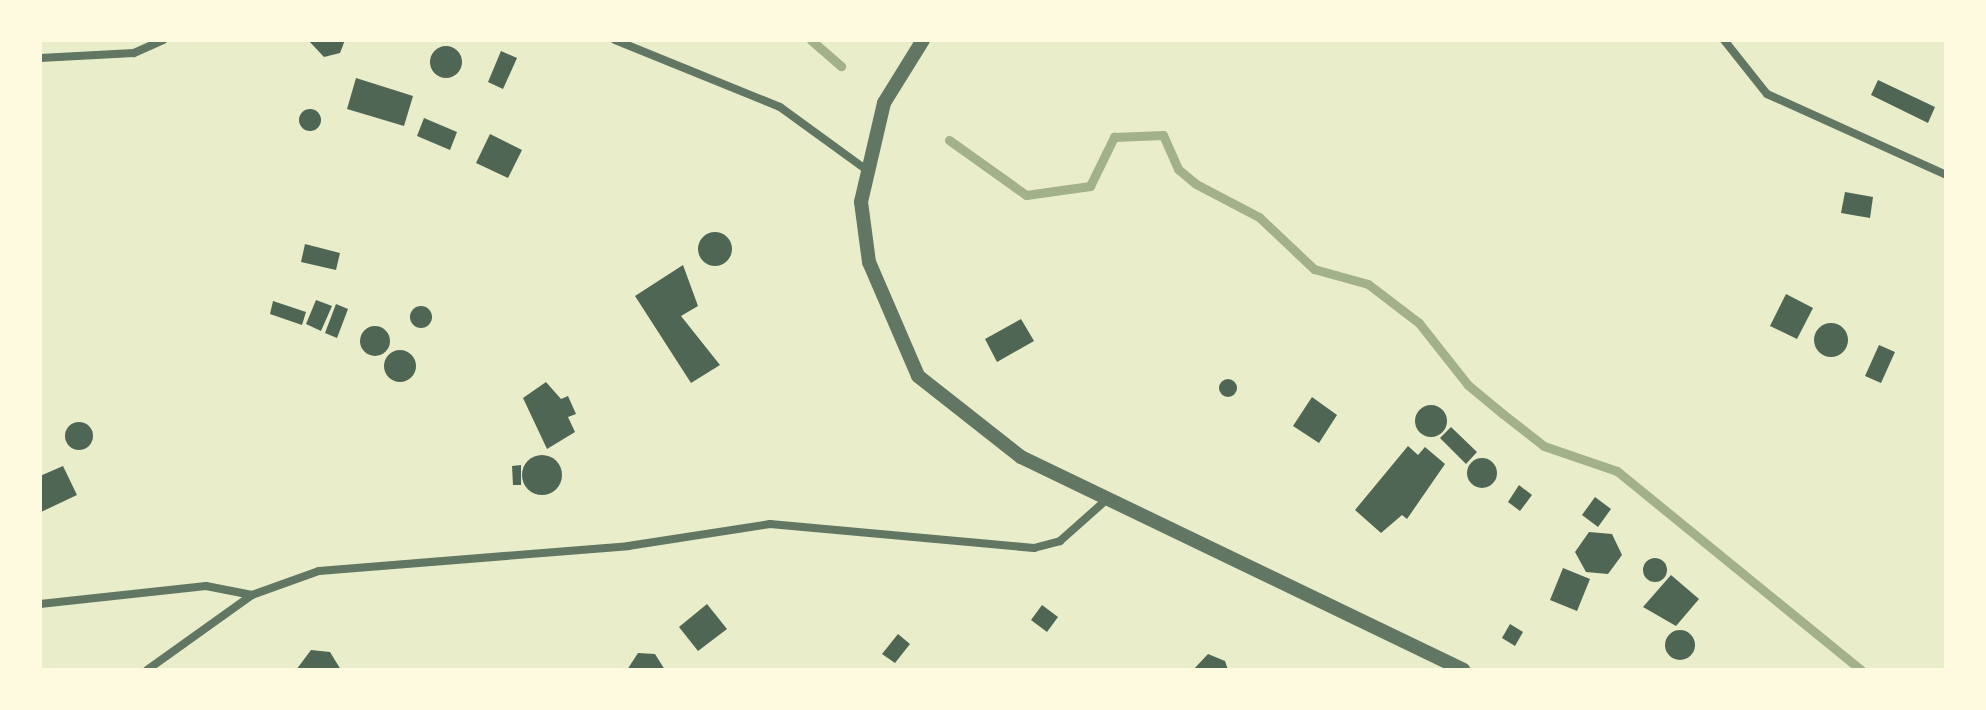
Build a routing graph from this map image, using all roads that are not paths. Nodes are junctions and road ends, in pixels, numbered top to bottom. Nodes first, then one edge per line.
1 (163, 40) edge
2 (615, 40) edge
3 (923, 40) edge
4 (1724, 40) edge
5 (40, 58) edge
6 (864, 168) junction
7 (1946, 175) edge
8 (1104, 502) junction
9 (252, 595) junction
10 (40, 604) edge
11 (147, 670) edge
12 (1463, 670) edge

1 - 5 street
2 - 6 street
3 - 6 street
4 - 7 street
6 - 8 street
8 - 9 street
8 - 12 street
9 - 10 street
9 - 11 street

